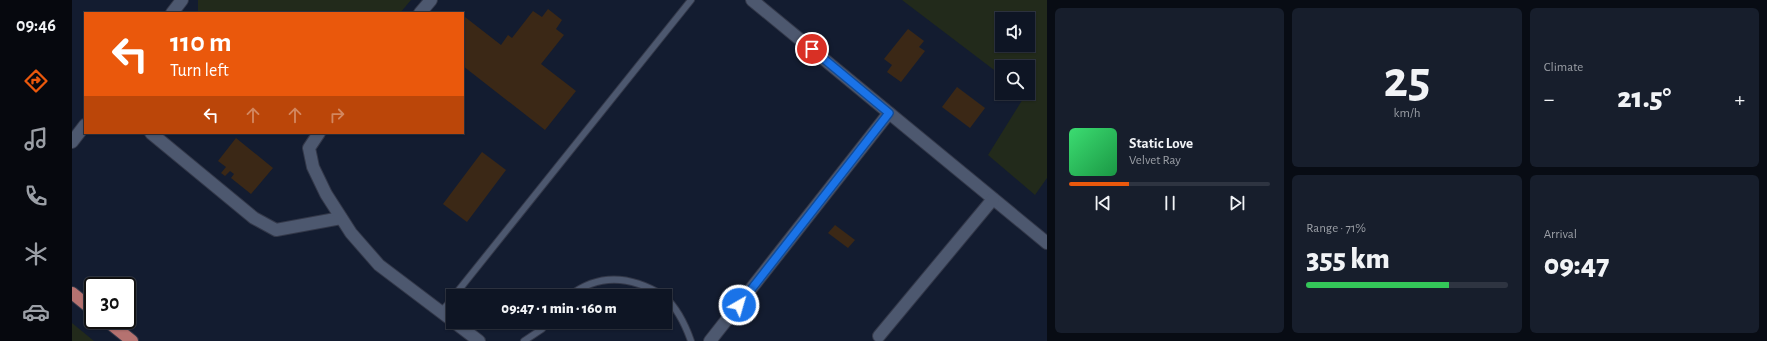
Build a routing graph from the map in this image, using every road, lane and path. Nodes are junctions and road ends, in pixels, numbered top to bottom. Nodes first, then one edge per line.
1 (182, 0) edge
2 (431, 0) edge
3 (691, 0) edge
4 (752, 0) edge
5 (173, 12) edge
6 (421, 12) edge
7 (889, 113) junction
8 (84, 127) edge
9 (152, 134) edge
10 (317, 134) edge
11 (72, 142) edge
12 (993, 199) junction
13 (341, 218) junction
14 (1047, 243) edge
15 (460, 289) edge
16 (579, 289) edge
17 (652, 289) edge
18 (72, 293) edge
19 (84, 303) edge
20 (672, 304) edge
21 (446, 306) edge
22 (441, 312) junction
23 (446, 316) edge
24 (117, 329) edge
25 (463, 329) edge
26 (542, 329) edge
27 (879, 336) dead end
28 (132, 341) edge
29 (479, 341) edge
30 (524, 341) edge
31 (691, 341) edge
32 (710, 341) edge

1 - 5 street
2 - 6 street
3 - 15 lane
4 - 7 street
7 - 12 street
7 - 32 street
8 - 11 street
9 - 13 street
10 - 13 street
12 - 14 street
12 - 27 street
13 - 22 street
16 - 17 lane
18 - 19 main road
20 - 31 lane
21 - 22 lane
22 - 23 street
24 - 28 main road
25 - 29 street
26 - 30 lane

